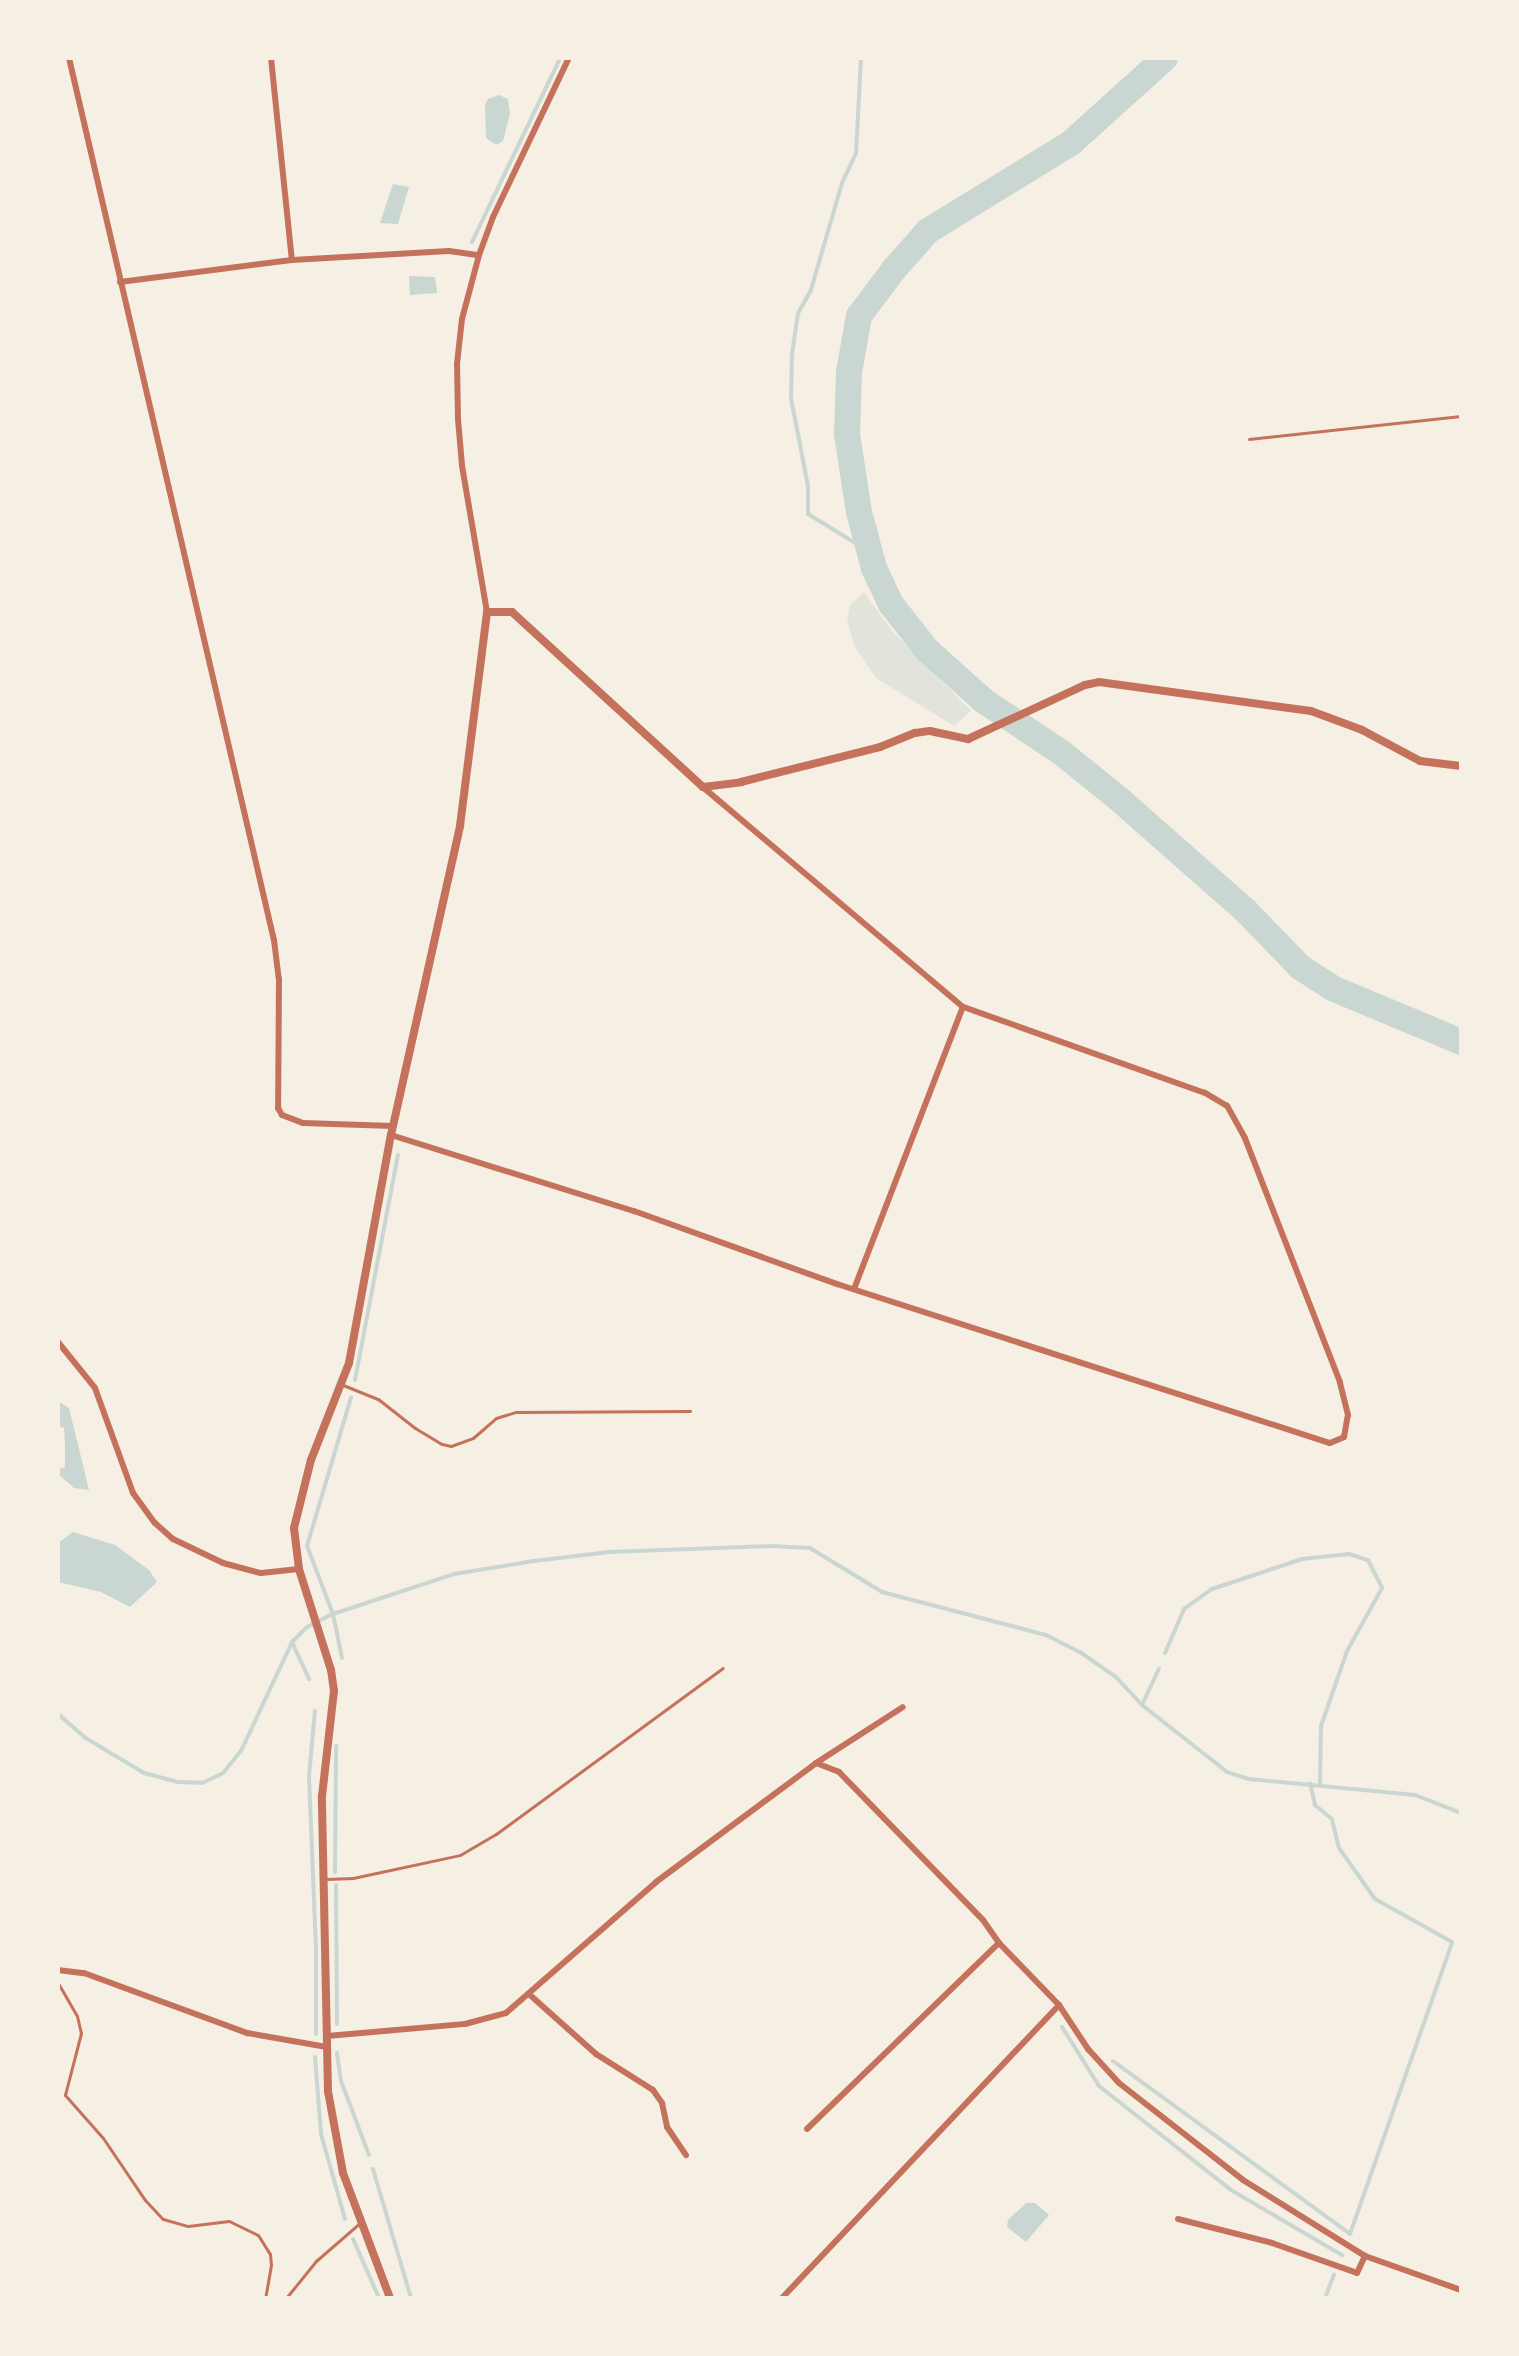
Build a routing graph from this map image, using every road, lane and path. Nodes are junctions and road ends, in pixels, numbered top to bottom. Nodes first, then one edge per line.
1 (69, 58) edge
2 (271, 58) edge
3 (569, 58) edge
4 (479, 255) junction
5 (292, 260) junction
6 (120, 282) junction
7 (1461, 416) edge
8 (1249, 439) dead end
9 (487, 612) junction
10 (1461, 766) edge
11 (703, 787) junction
12 (963, 1007) junction
13 (392, 1130) junction
14 (854, 1289) junction
15 (58, 1342) edge
16 (343, 1385) junction
17 (690, 1411) dead end
18 (299, 1569) junction
19 (723, 1668) dead end
20 (903, 1707) dead end
21 (816, 1763) junction
22 (324, 1879) junction
23 (999, 1943) junction
24 (58, 1970) edge
25 (58, 1983) edge
26 (530, 1995) junction
27 (1059, 2005) junction
28 (327, 2036) junction
29 (327, 2047) junction
30 (807, 2129) dead end
31 (686, 2155) dead end
32 (1178, 2219) dead end
33 (361, 2222) junction
34 (1365, 2256) junction
35 (1461, 2290) edge
36 (265, 2298) edge
37 (286, 2298) edge
38 (390, 2298) edge
39 (782, 2298) edge

1 - 6 street
2 - 5 street
3 - 4 street
4 - 5 street
4 - 9 street
5 - 6 street
6 - 13 street
7 - 8 lane
9 - 11 street
9 - 13 street
10 - 11 street
11 - 12 street
12 - 14 street
12 - 14 street
13 - 14 street
13 - 16 street
15 - 18 street
16 - 17 lane
16 - 18 street
18 - 22 street
19 - 22 lane
20 - 21 street
21 - 23 street
21 - 26 street
22 - 28 street
23 - 27 street
23 - 30 street
24 - 29 street
25 - 36 lane
26 - 28 street
26 - 31 street
27 - 34 street
27 - 39 street
28 - 29 street
29 - 33 street
32 - 34 street
33 - 37 lane
33 - 38 street
34 - 35 street

